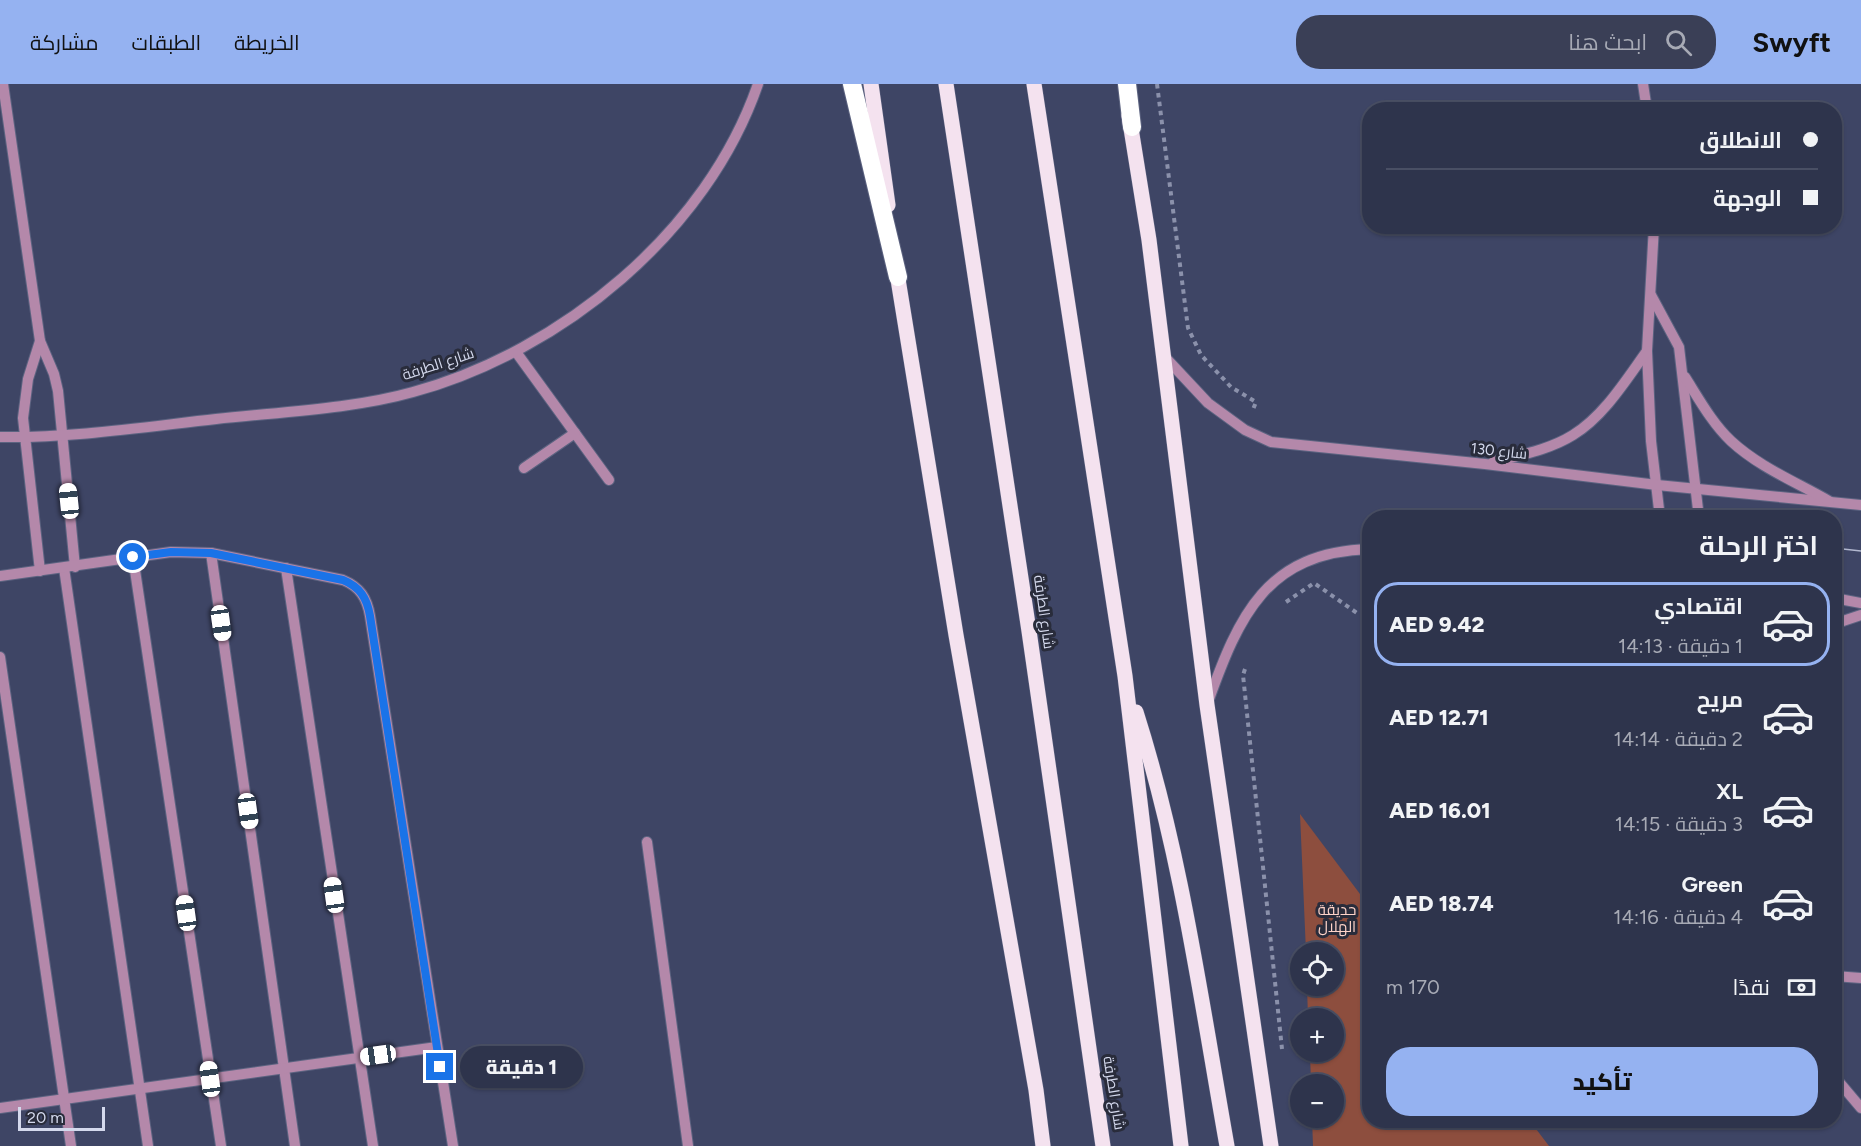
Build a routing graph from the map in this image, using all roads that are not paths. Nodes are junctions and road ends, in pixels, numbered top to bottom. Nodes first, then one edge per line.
1 (3, 84) edge
2 (758, 84) edge
3 (852, 84) edge
4 (872, 84) edge
5 (946, 84) edge
6 (1034, 84) edge
7 (1120, 84) edge
8 (1127, 84) edge
9 (1644, 84) edge
10 (1646, 102) edge
11 (1132, 127) junction
12 (1654, 234) edge
13 (898, 277) junction
14 (1651, 294) junction
15 (40, 342) junction
16 (1647, 351) junction
17 (516, 352) junction
18 (1164, 356) junction
19 (1684, 375) junction
20 (575, 433) junction
21 (63, 436) junction
22 (0, 437) edge
23 (24, 437) junction
24 (1485, 464) junction
25 (524, 468) dead end
26 (609, 480) dead end
27 (1657, 485) junction
28 (1696, 488) junction
29 (1832, 503) junction
30 (1861, 506) edge
31 (1659, 510) edge
32 (1698, 510) edge
33 (1362, 549) edge
34 (211, 553) junction
35 (133, 557) junction
36 (69, 567) junction
37 (286, 568) junction
38 (40, 572) junction
39 (0, 576) edge
40 (1842, 599) edge
41 (1861, 603) edge
42 (1861, 615) edge
43 (1842, 621) edge
44 (0, 657) edge
45 (1125, 676) junction
46 (1206, 705) junction
47 (647, 842) dead end
48 (1842, 977) edge
49 (1861, 978) edge
50 (437, 1047) junction
51 (359, 1058) junction
52 (284, 1068) junction
53 (210, 1079) junction
54 (1842, 1085) edge
55 (140, 1089) junction
56 (64, 1099) junction
57 (0, 1108) edge
58 (1861, 1108) edge
59 (71, 1146) edge
60 (148, 1146) edge
61 (221, 1146) edge
62 (295, 1146) edge
63 (373, 1146) edge
64 (453, 1146) edge
65 (688, 1146) edge
66 (1043, 1146) edge
67 (1103, 1146) edge
68 (1181, 1146) edge
69 (1227, 1146) edge
70 (1271, 1146) edge

1 - 15 street
2 - 17 street, شارع الطرفة
3 - 13 highway
4 - 13 main road
5 - 67 main road, شارع الطرفة
6 - 45 main road
7 - 11 main road
8 - 11 highway
9 - 10 street
11 - 18 main road
12 - 14 street
13 - 66 main road
14 - 16 street
14 - 19 street
15 - 21 street
15 - 23 street
16 - 24 street
16 - 27 street
17 - 20 street
17 - 21 street, شارع الطرفة
18 - 24 street, شارع 130
18 - 46 main road
19 - 28 street
19 - 29 street
20 - 25 street
20 - 26 street
21 - 23 street, شارع الطرفة
21 - 36 street
22 - 23 street, شارع الطرفة
23 - 38 street
24 - 27 street, شارع 130
27 - 28 street, شارع 130
27 - 31 street
28 - 29 street, شارع 130
28 - 32 street
29 - 30 street, شارع 130
33 - 46 street
34 - 35 street
34 - 37 street
34 - 52 street
35 - 36 street
35 - 53 street
36 - 38 street
36 - 55 street
37 - 50 street
37 - 51 street
38 - 39 street
40 - 41 street
42 - 43 street
44 - 56 street
45 - 68 main road
45 - 69 main road
46 - 70 main road
47 - 65 street
48 - 49 street
50 - 51 street
50 - 64 street
51 - 52 street
51 - 63 street
52 - 53 street
52 - 62 street
53 - 55 street
53 - 61 street
54 - 58 street
55 - 56 street
55 - 60 street
56 - 57 street
56 - 59 street

